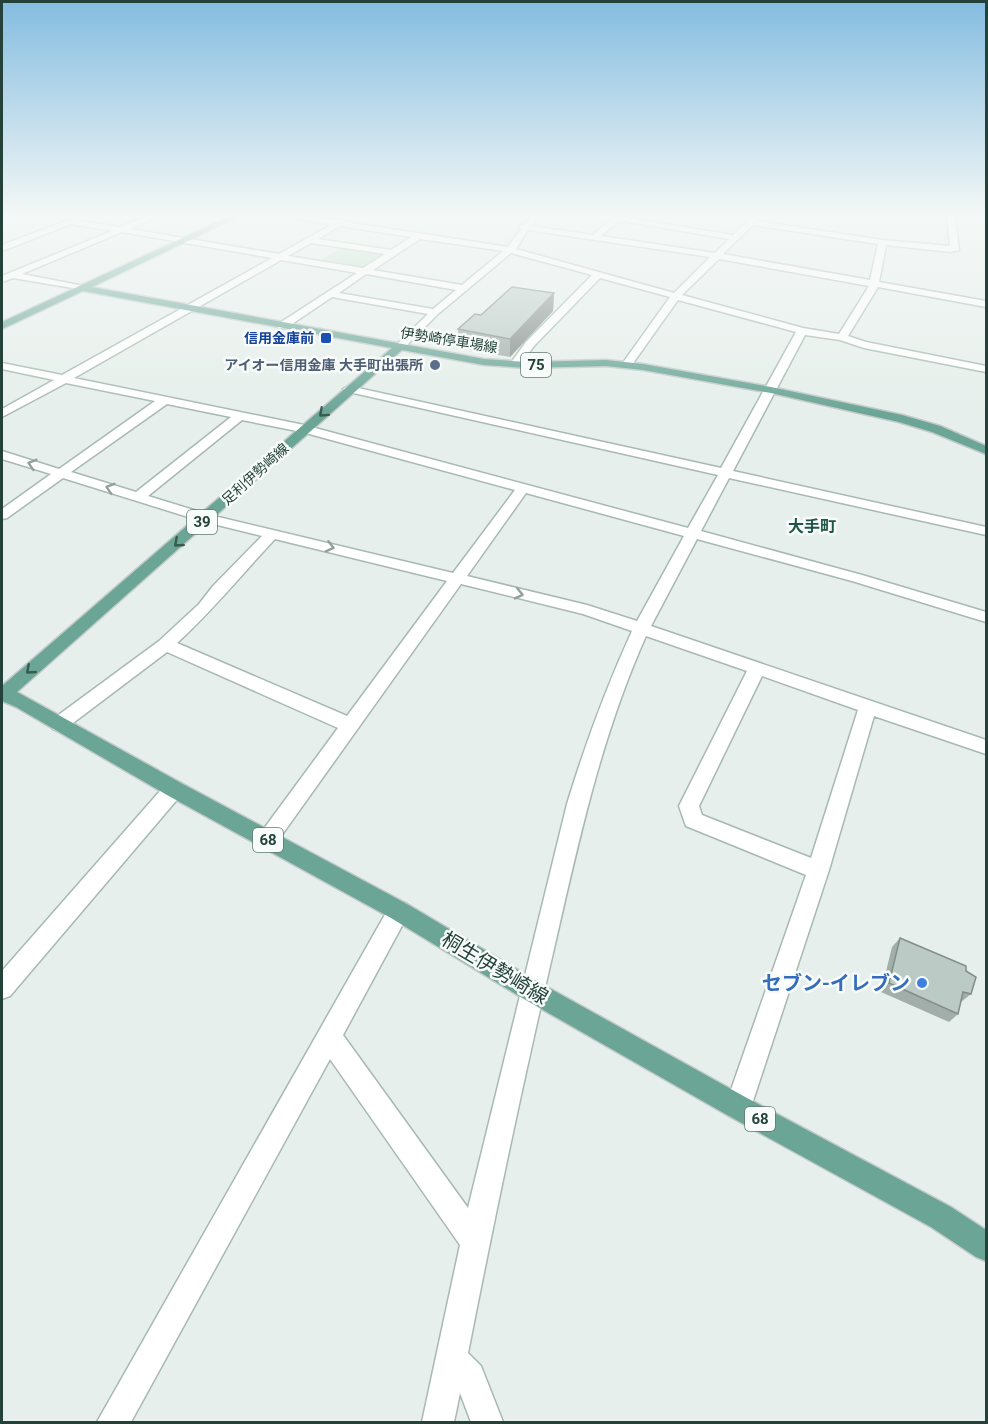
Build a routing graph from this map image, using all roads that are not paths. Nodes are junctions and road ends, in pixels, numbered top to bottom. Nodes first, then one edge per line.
1 (47, 281) edge
2 (95, 281) edge
3 (236, 281) edge
4 (349, 281) edge
5 (422, 281) edge
6 (471, 281) edge
7 (591, 281) edge
8 (624, 281) edge
9 (692, 281) edge
10 (869, 281) edge
11 (872, 282) junction
12 (81, 288) junction
13 (463, 288) junction
14 (330, 294) junction
15 (676, 296) junction
16 (986, 304) edge
17 (188, 308) junction
18 (435, 312) junction
19 (2, 326) edge
20 (282, 326) junction
21 (802, 331) junction
22 (842, 337) junction
23 (399, 347) junction
24 (514, 364) junction
25 (627, 364) junction
26 (2, 366) edge
27 (987, 369) edge
28 (64, 379) junction
29 (349, 389) junction
30 (771, 390) junction
31 (166, 399) junction
32 (2, 414) edge
33 (241, 415) junction
34 (304, 429) junction
35 (987, 450) edge
36 (2, 455) edge
37 (725, 472) junction
38 (63, 474) junction
39 (523, 488) junction
40 (138, 497) junction
41 (2, 515) edge
42 (206, 518) junction
43 (987, 531) edge
44 (273, 533) junction
45 (691, 535) junction
46 (458, 579) junction
47 (987, 617) edge
48 (642, 627) junction
49 (165, 645) junction
50 (758, 667) junction
51 (2, 694) edge
52 (868, 706) junction
53 (59, 724) junction
54 (351, 726) junction
55 (987, 747) edge
56 (174, 789) junction
57 (267, 840) junction
58 (818, 870) junction
59 (399, 911) junction
60 (2, 988) edge
61 (532, 991) junction
62 (329, 1036) junction
63 (738, 1107) junction
64 (475, 1242) junction
65 (987, 1247) edge
66 (452, 1360) junction
67 (113, 1422) edge
68 (438, 1422) edge
69 (487, 1422) edge

1 - 12 street
2 - 12 main road
3 - 17 street
4 - 14 street
5 - 13 street
6 - 13 street
7 - 24 street
8 - 15 street
9 - 15 street
10 - 11 street
11 - 16 street
11 - 22 street
12 - 17 main road, 伊勢崎停車場線 / 75
12 - 19 main road
13 - 18 street
14 - 18 street
14 - 20 street
15 - 21 street
15 - 25 street
17 - 20 main road, 伊勢崎停車場線 / 75
17 - 28 street
18 - 23 street
20 - 23 main road, 伊勢崎停車場線 / 75
21 - 22 street
21 - 30 street
22 - 27 street
23 - 24 main road, 伊勢崎停車場線 / 75
23 - 29 main road, 足利伊勢崎線 / 39
24 - 25 main road, 伊勢崎停車場線 / 75
25 - 30 main road, 伊勢崎停車場線 / 75
26 - 28 street
28 - 31 street
28 - 32 street
29 -> 34 main road, 足利伊勢崎線 / 39
29 - 37 street
30 - 35 main road, 伊勢崎停車場線 / 75
30 - 37 street
31 - 33 street
31 - 38 street
33 - 34 street
33 - 40 street
34 - 39 street
34 - 42 main road, 足利伊勢崎線 / 39
38 -> 36 street
37 - 43 street
37 - 45 street
40 -> 38 street
38 - 41 street
39 - 45 street
39 - 46 street
40 - 42 street
42 - 44 street
42 -> 51 main road, 足利伊勢崎線 / 39
44 -> 46 street
44 - 49 street
45 - 47 street
45 - 48 street
46 -> 48 street
46 - 54 street
48 - 50 street
48 - 61 street
49 - 53 street
49 - 54 street
50 - 52 street
50 - 58 street
51 - 53 main road, 桐生伊勢崎線 / 68
52 - 55 street
52 - 58 street
53 - 56 main road, 桐生伊勢崎線 / 68
54 - 57 street
56 - 57 main road, 桐生伊勢崎線 / 68
56 - 60 street
57 - 59 main road, 桐生伊勢崎線 / 68
58 - 63 street
59 - 61 main road, 桐生伊勢崎線 / 68
59 - 62 street
61 - 63 main road, 桐生伊勢崎線 / 68
61 - 64 street
62 - 64 street
62 - 67 street
63 - 65 main road, 桐生伊勢崎線 / 68
64 - 66 street
66 - 68 street
66 - 69 street

